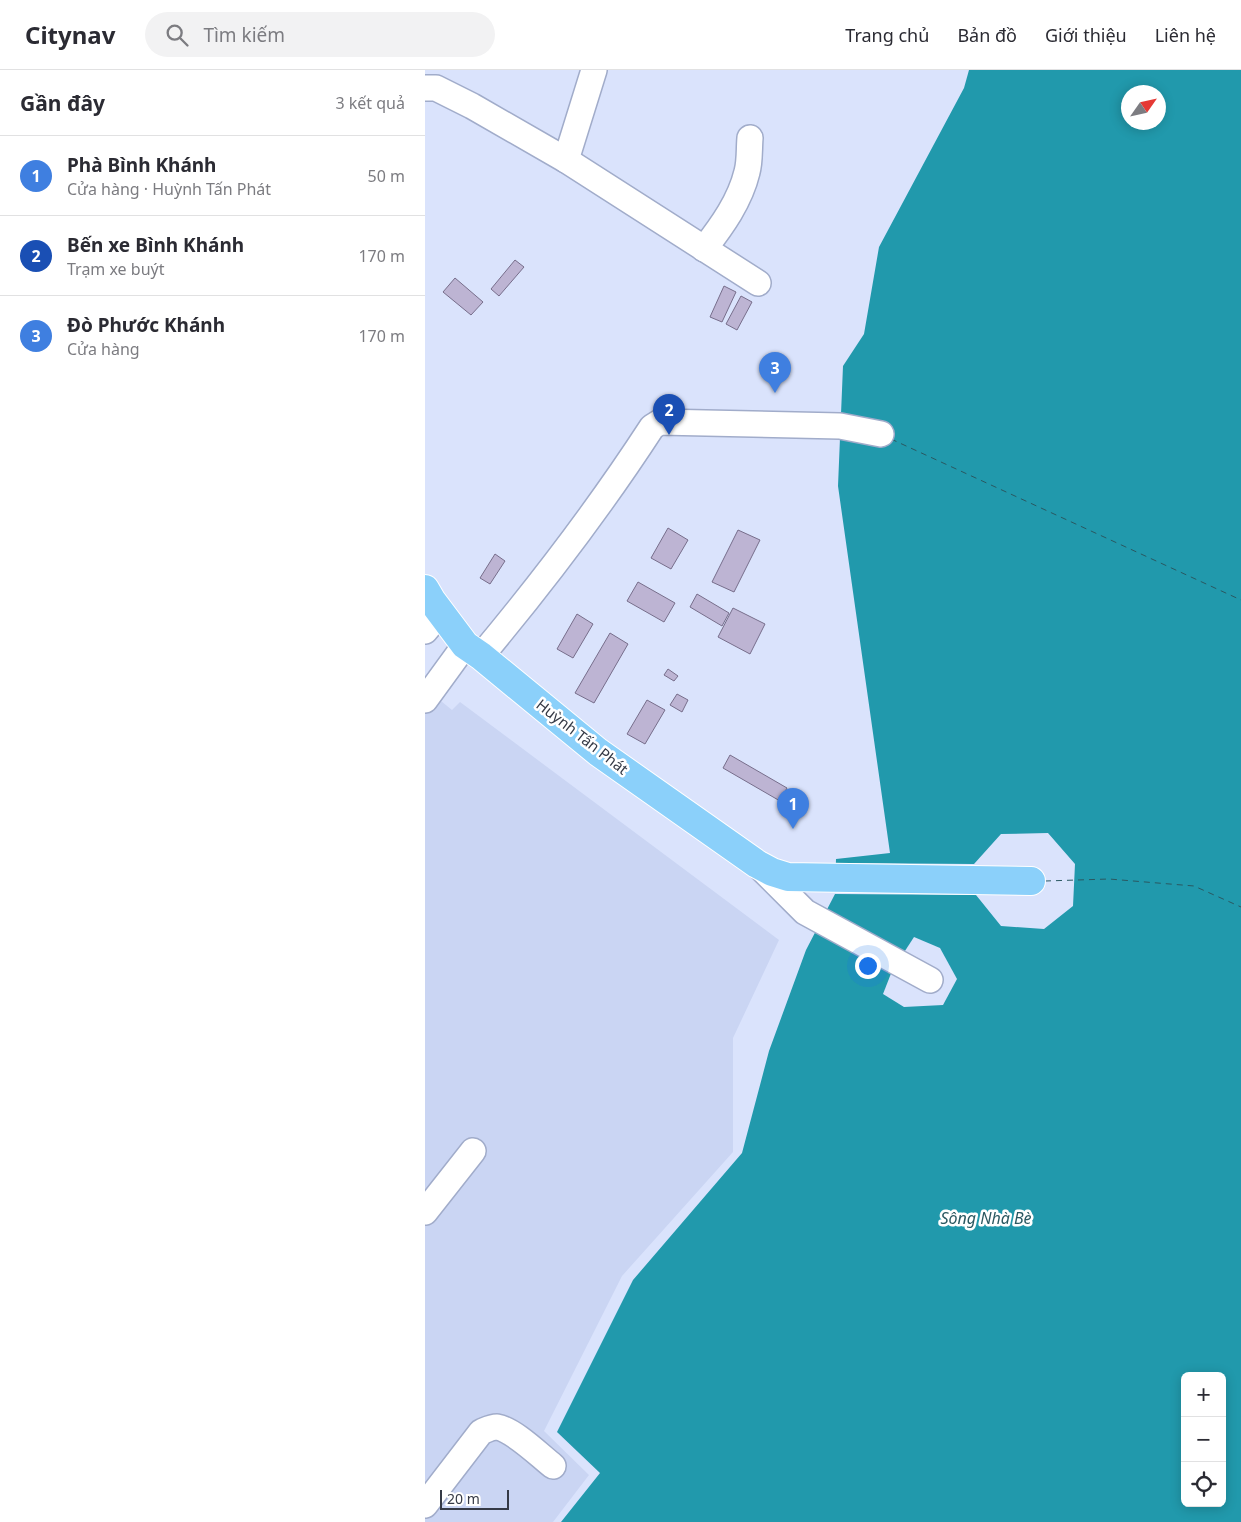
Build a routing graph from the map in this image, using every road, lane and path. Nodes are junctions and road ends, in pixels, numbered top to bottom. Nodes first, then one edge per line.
1 (594, 70) edge
2 (425, 88) edge
3 (750, 138) dead end
4 (566, 160) junction
5 (704, 249) junction
6 (758, 283) dead end
7 (881, 434) dead end
8 (425, 589) edge
9 (433, 622) edge
10 (473, 650) junction
11 (425, 700) edge
12 (757, 864) junction
13 (1031, 881) dead end
14 (930, 980) dead end
15 (473, 1151) dead end
16 (425, 1212) edge
17 (553, 1466) dead end
18 (425, 1505) edge

1 - 4 street
2 - 4 street
3 - 5 street
4 - 5 street
5 - 6 street
7 - 10 street
8 - 9 main road, Huỳnh Tấn Phát
9 - 10 main road, Huỳnh Tấn Phát
10 - 11 street
10 - 12 main road, Huỳnh Tấn Phát
12 - 13 main road, Huỳnh Tấn Phát
12 - 14 street
15 - 16 street
17 - 18 street

